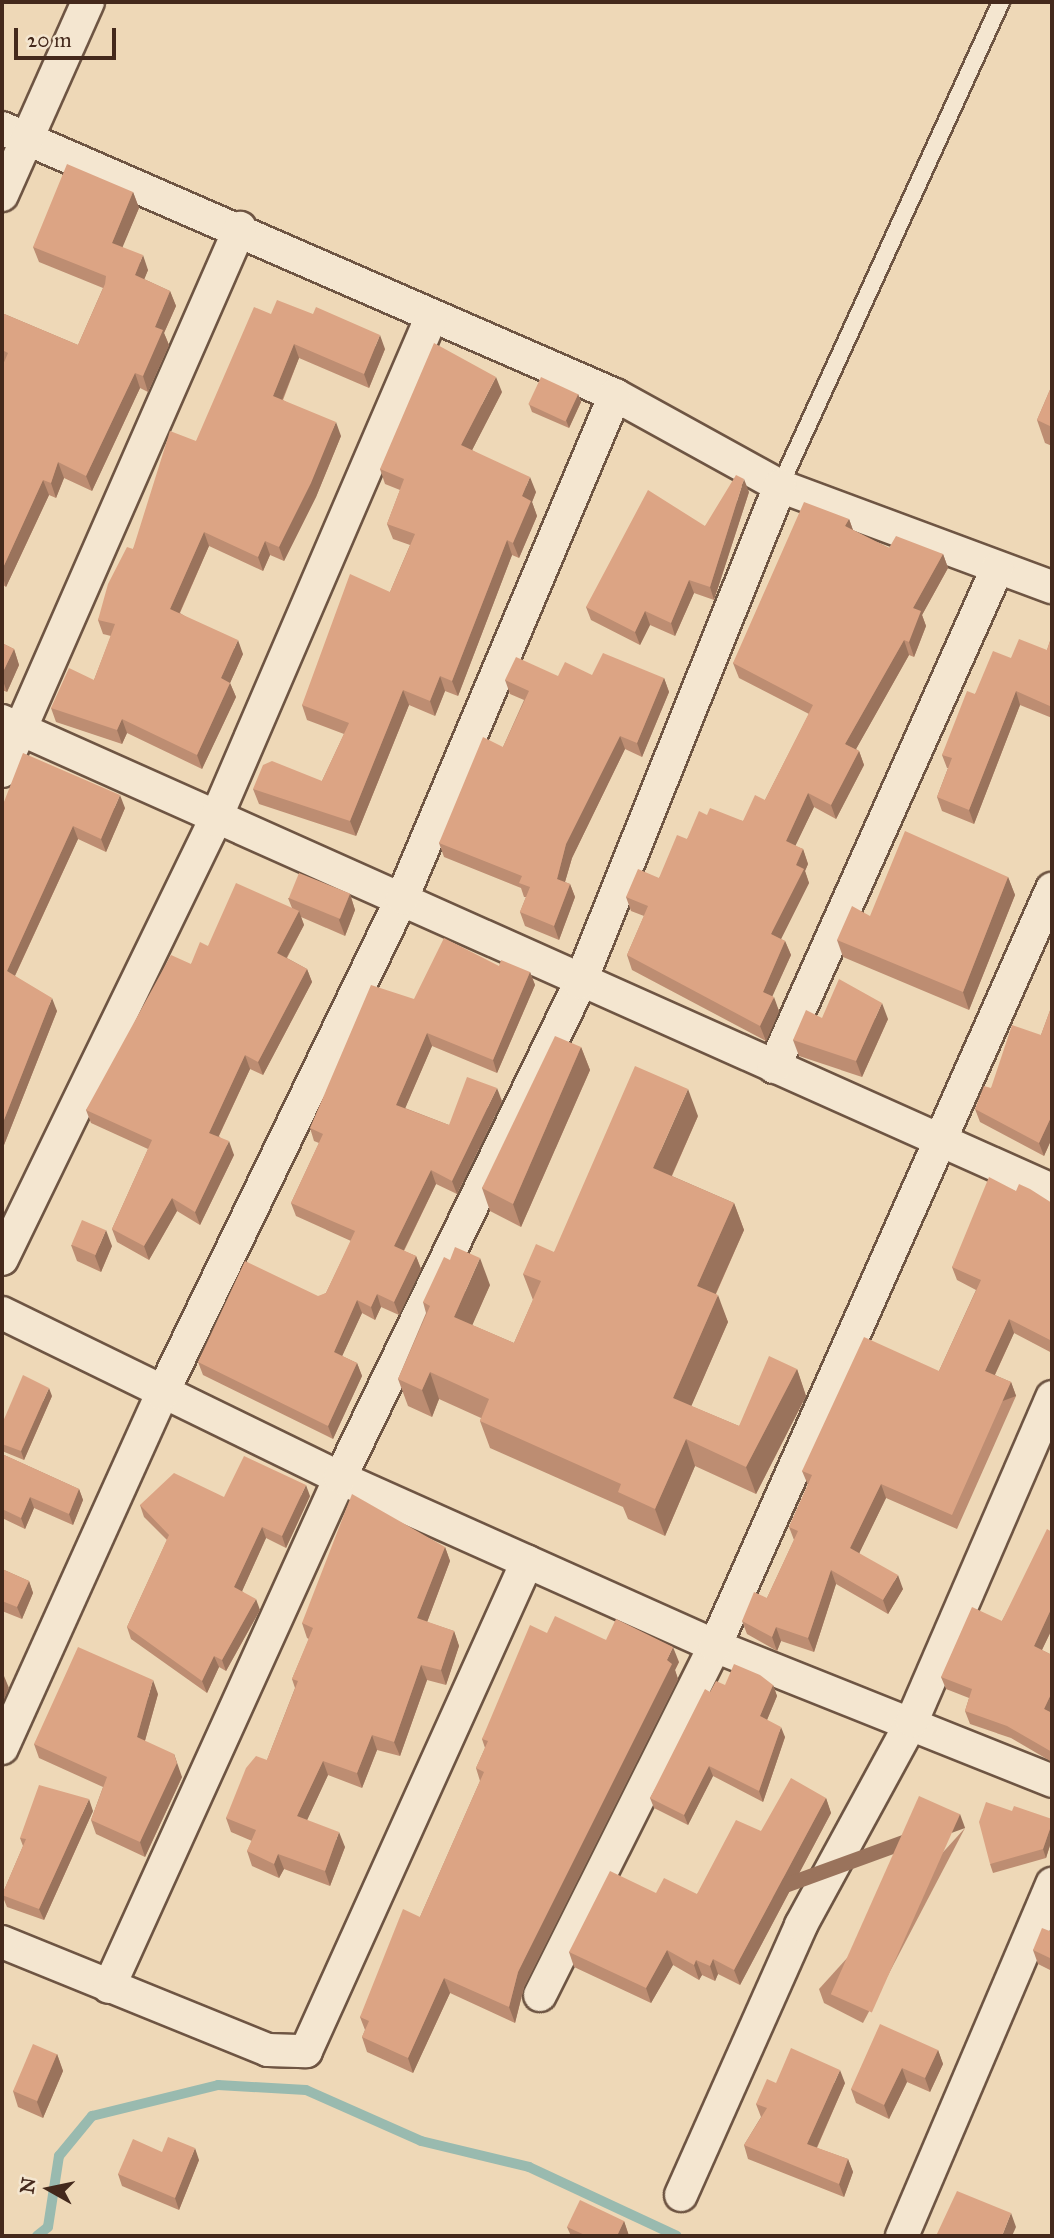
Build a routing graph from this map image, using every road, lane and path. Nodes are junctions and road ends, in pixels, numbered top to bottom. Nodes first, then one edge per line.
1 (88, 2) edge
2 (1001, 2) edge
3 (14, 133) edge
4 (2, 195) edge
5 (240, 228) junction
6 (431, 318) junction
7 (615, 395) junction
8 (780, 486) junction
9 (997, 569) junction
10 (1052, 587) edge
11 (11, 725) edge
12 (2, 771) edge
13 (215, 820) junction
14 (1052, 889) edge
15 (402, 898) junction
16 (580, 983) junction
17 (775, 1067) junction
18 (937, 1139) junction
19 (1052, 1190) edge
20 (2, 1259) edge
21 (2, 1313) edge
22 (162, 1394) junction
23 (1052, 1396) edge
24 (340, 1478) junction
25 (527, 1562) junction
26 (715, 1646) junction
27 (912, 1721) junction
28 (2, 1748) edge
29 (1052, 1781) edge
30 (1052, 1884) edge
31 (2, 1942) edge
32 (109, 1987) junction
33 (540, 1995) dead end
34 (681, 2195) dead end
35 (902, 2236) edge

1 - 3 street
2 - 8 lane
3 - 4 street
3 - 5 street
5 - 6 street
5 - 11 street
6 - 7 street
6 - 13 street
7 - 8 street
7 - 15 street
8 - 9 street
8 - 16 street
9 - 10 street
9 - 17 street
11 - 12 street
11 - 13 street
13 - 15 street
13 - 20 street
14 - 18 street
15 - 16 street
15 - 22 street
16 - 17 street
16 - 24 street
17 - 18 street
18 - 19 street
18 - 26 street
21 - 22 street
22 - 24 street
22 - 28 street
23 - 27 street
24 - 25 street
24 - 32 street
25 - 26 street
25 - 32 street
26 - 27 street
26 - 33 street
27 - 29 street
27 - 34 street
30 - 35 street
31 - 32 street

